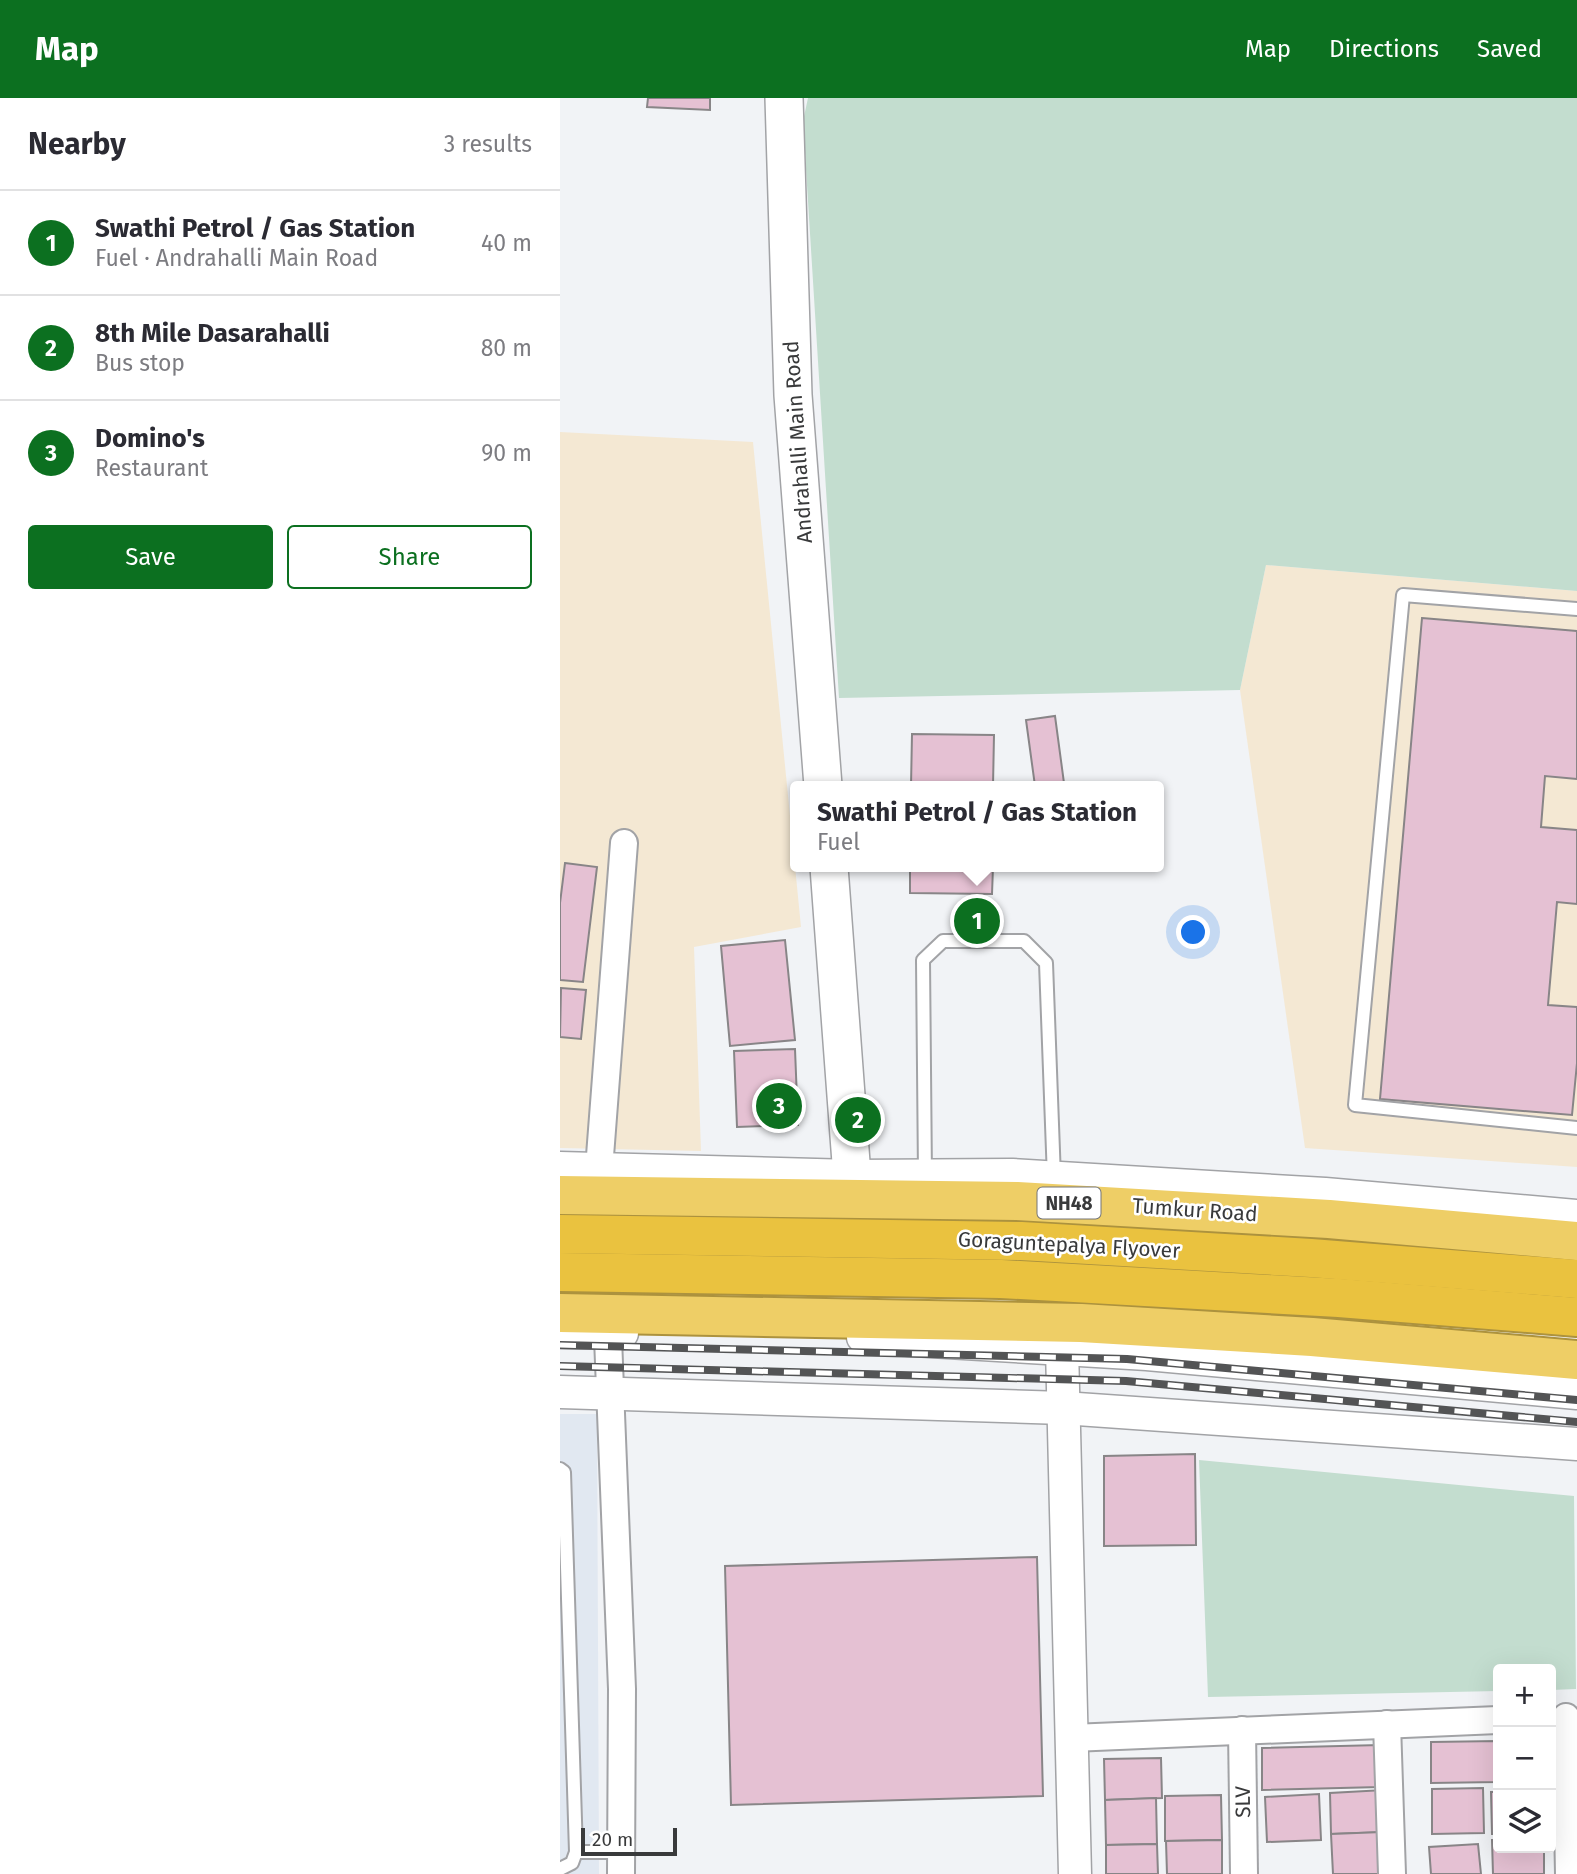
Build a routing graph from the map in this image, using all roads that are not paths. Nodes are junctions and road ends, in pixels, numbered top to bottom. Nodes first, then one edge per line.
1 (784, 98) edge
2 (1577, 609) edge
3 (822, 781) edge
4 (624, 843) dead end
5 (829, 872) edge
6 (1577, 1128) edge
7 (560, 1168) edge
8 (599, 1169) junction
9 (852, 1176) junction
10 (925, 1176) junction
11 (1054, 1178) junction
12 (560, 1195) edge
13 (1366, 1210) junction
14 (1577, 1216) edge
15 (560, 1234) edge
16 (1577, 1241) edge
17 (560, 1272) edge
18 (1577, 1279) edge
19 (560, 1313) edge
20 (1577, 1317) edge
21 (607, 1323) junction
22 (560, 1332) edge
23 (1062, 1348) junction
24 (1577, 1360) edge
25 (560, 1392) edge
26 (609, 1393) junction
27 (1577, 1393) edge
28 (1063, 1408) junction
29 (1577, 1444) edge
30 (560, 1469) edge
31 (1565, 1717) edge
32 (1493, 1720) edge
33 (1387, 1724) junction
34 (1241, 1730) junction
35 (1072, 1738) junction
36 (576, 1852) junction
37 (622, 1863) edge
38 (560, 1869) edge
39 (1075, 1874) edge
40 (1244, 1874) edge
41 (1392, 1874) edge
42 (1569, 1874) edge

1 - 3 main road, Andrahalli Main Road
2 - 6 lane
4 - 8 street
5 - 9 main road
7 - 8 street
8 - 9 street
9 - 10 street
10 - 11 street
10 - 11 lane
11 - 13 street
12 - 13 highway, Tumkur Road / NH48
13 - 14 street
13 - 16 highway, Tumkur Road / NH48
15 - 18 highway, Goraguntepalya Flyover
17 - 20 highway, Goraguntepalya Flyover
19 - 21 highway
21 - 22 street
21 - 23 street
21 - 24 highway
21 - 26 street
23 - 27 street
23 - 28 street
25 - 26 street
26 - 28 street
26 - 37 street
28 - 29 street
28 - 35 street
30 - 36 lane
31 - 42 street
32 - 33 street
33 - 34 street
33 - 41 street
34 - 35 street
34 - 40 street, SLV
35 - 39 street
36 - 37 lane
36 - 38 lane

